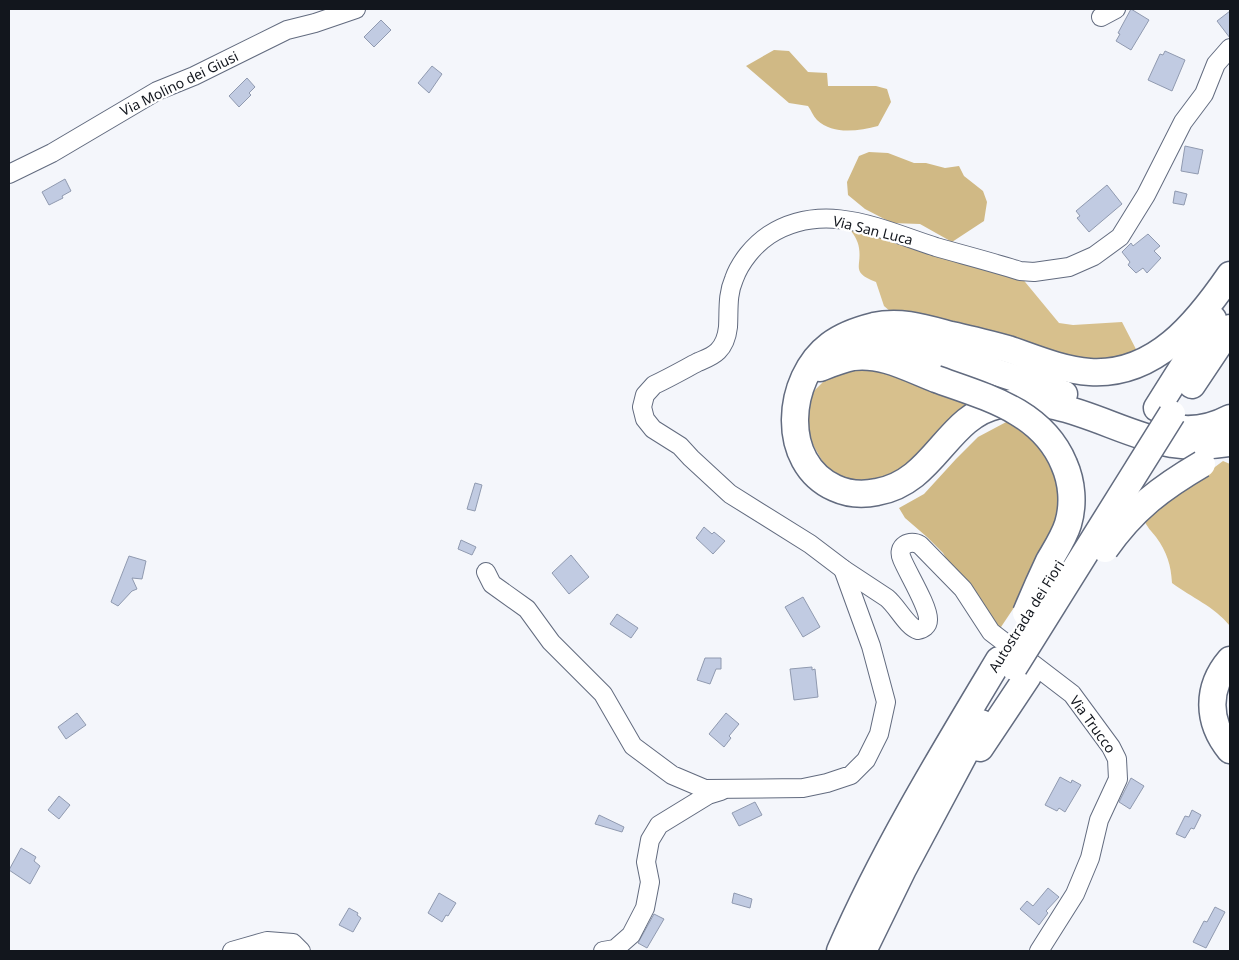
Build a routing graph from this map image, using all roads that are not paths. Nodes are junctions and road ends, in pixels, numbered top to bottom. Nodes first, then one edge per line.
1 (356, 9) edge
2 (1230, 48) edge
3 (9, 174) edge
4 (1230, 274) edge
5 (1230, 291) edge
6 (1230, 328) edge
7 (811, 376) junction
8 (1165, 411) junction
9 (1230, 418) edge
10 (1230, 444) edge
11 (843, 569) junction
12 (486, 572) dead end
13 (1026, 613) junction
14 (1230, 660) edge
15 (1013, 668) junction
16 (1230, 750) edge
17 (729, 788) junction
18 (232, 951) edge
19 (301, 951) edge
20 (603, 951) edge
21 (840, 951) edge
22 (863, 951) edge
23 (1039, 951) edge

1 - 3 street, Via Molino dei Giusi
2 - 11 street, Via San Luca
4 - 7 highway
5 - 8 highway, Autostrada dei Fiori
6 - 8 highway, Autostrada dei Fiori
7 - 9 highway
7 - 10 highway
7 - 13 highway, bridge
8 - 13 highway, Autostrada dei Fiori, bridge
8 - 15 highway, Autostrada dei Fiori, bridge
10 - 15 highway, bridge
11 - 17 street
11 - 23 street, Via Trucco
12 - 17 street
13 - 15 highway, Autostrada dei Fiori
14 - 16 highway
15 - 21 highway, Autostrada dei Fiori
15 - 22 highway, Autostrada dei Fiori
17 - 20 street
18 - 19 street

